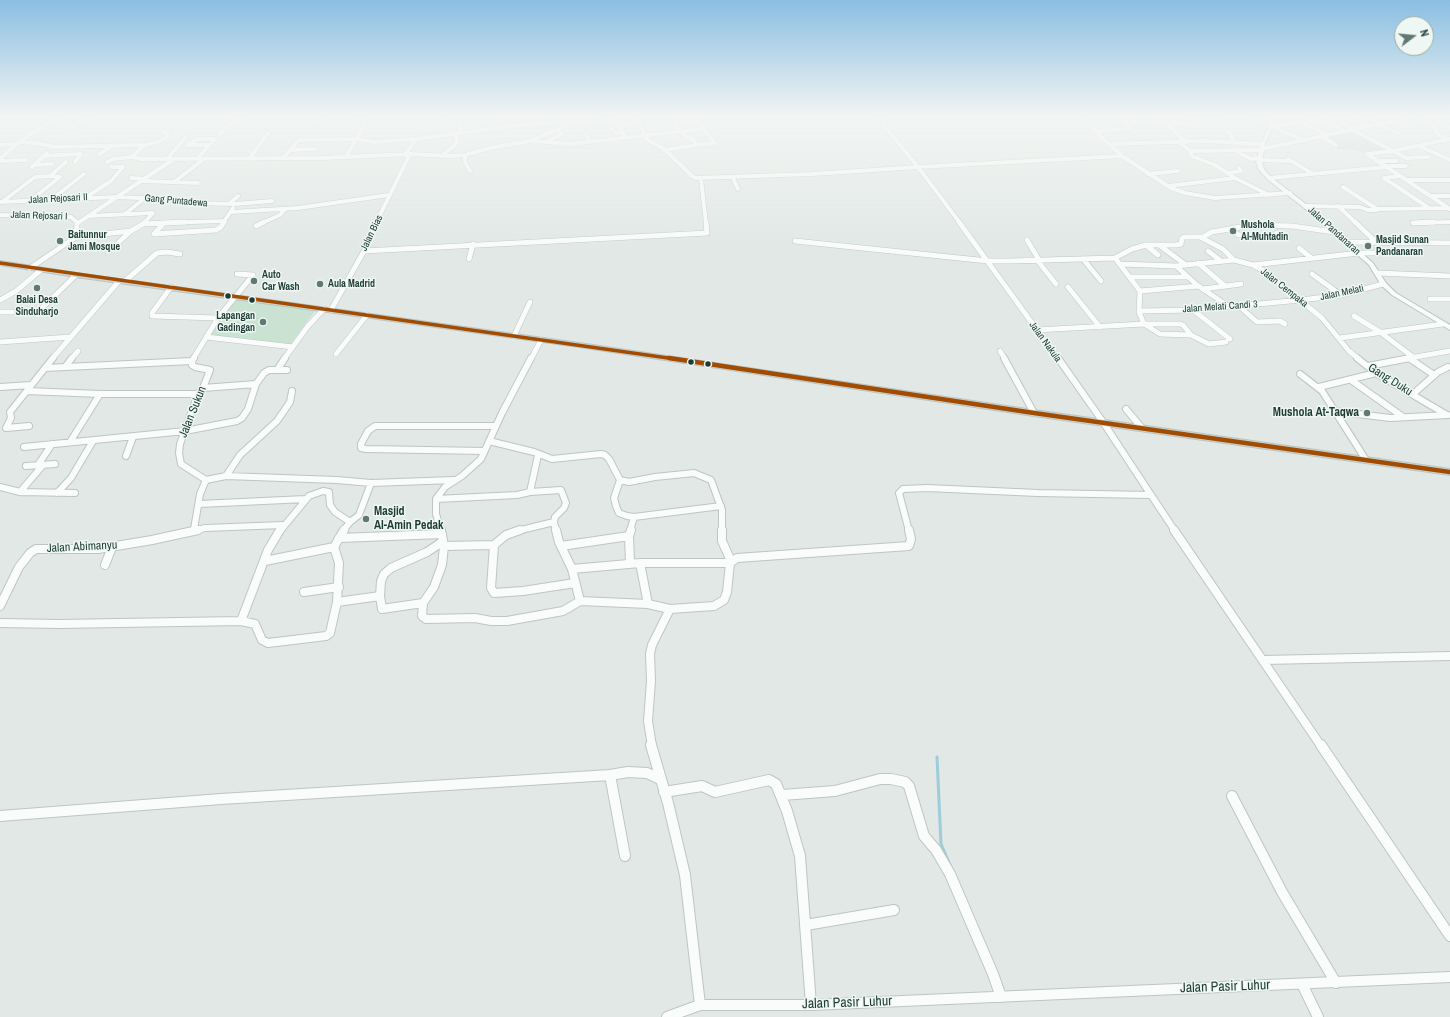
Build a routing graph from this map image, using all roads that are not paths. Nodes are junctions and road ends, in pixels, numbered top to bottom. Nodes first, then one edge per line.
1 (37, 162) edge
2 (66, 162) dead end
3 (169, 162) edge
4 (199, 162) edge
5 (404, 162) edge
6 (465, 162) edge
7 (677, 162) edge
8 (914, 162) edge
9 (1012, 162) edge
10 (1131, 162) edge
11 (1209, 162) edge
12 (1260, 162) edge
13 (1294, 162) edge
14 (1380, 162) edge
15 (52, 164) dead end
16 (14, 165) dead end
17 (34, 165) junction
18 (1406, 166) dead end
19 (111, 167) dead end
20 (1385, 167) junction
21 (918, 168) junction
22 (1239, 168) dead end
23 (470, 171) dead end
24 (1178, 171) dead end
25 (1227, 173) junction
26 (84, 174) dead end
27 (1148, 174) junction
28 (1313, 174) junction
29 (50, 176) junction
30 (1400, 176) junction
31 (131, 178) dead end
32 (733, 178) junction
33 (1235, 178) junction
34 (1269, 178) junction
35 (701, 179) junction
36 (145, 180) junction
37 (1406, 180) junction
38 (1450, 180) edge
39 (174, 182) junction
40 (198, 183) dead end
41 (1167, 186) junction
42 (1343, 186) dead end
43 (738, 189) dead end
44 (1290, 193) junction
45 (389, 195) junction
46 (1269, 195) junction
47 (116, 196) junction
48 (238, 196) dead end
49 (1432, 196) junction
50 (1450, 196) edge
51 (84, 198) junction
52 (145, 198) junction
53 (52, 199) junction
54 (31, 200) junction
55 (272, 201) dead end
56 (1, 202) edge
57 (229, 204) junction
58 (235, 204) junction
59 (1305, 206) junction
60 (1338, 206) junction
61 (1429, 208) junction
62 (1449, 208) edge
63 (285, 209) junction
64 (1377, 210) junction
65 (231, 212) junction
66 (125, 215) junction
67 (0, 216) edge
68 (88, 216) junction
69 (204, 217) dead end
70 (225, 221) junction
71 (192, 222) junction
72 (199, 222) junction
73 (1450, 222) edge
74 (78, 223) junction
75 (1413, 223) dead end
76 (143, 224) junction
77 (163, 224) junction
78 (1268, 225) junction
79 (256, 226) dead end
80 (1228, 229) junction
81 (131, 231) junction
82 (185, 232) junction
83 (1334, 232) junction
84 (1280, 235) junction
85 (76, 237) junction
86 (1200, 237) junction
87 (1287, 238) dead end
88 (1027, 240) dead end
89 (795, 241) dead end
90 (119, 242) dead end
91 (1346, 242) junction
92 (1376, 242) junction
93 (1450, 243) edge
94 (475, 244) junction
95 (1158, 244) junction
96 (1146, 245) junction
97 (1299, 248) dead end
98 (364, 251) junction
99 (1208, 251) dead end
100 (1359, 253) junction
101 (1384, 253) dead end
102 (180, 254) dead end
103 (1158, 255) dead end
104 (1310, 257) junction
105 (471, 258) dead end
106 (1115, 258) junction
107 (1082, 259) junction
108 (1038, 260) junction
109 (1234, 260) junction
110 (988, 261) junction
111 (1221, 261) junction
112 (0, 263) edge
113 (1120, 264) junction
114 (1198, 264) junction
115 (1186, 265) junction
116 (1253, 265) junction
117 (1176, 266) junction
118 (30, 268) junction
119 (41, 270) junction
120 (1377, 273) junction
121 (237, 274) dead end
122 (1312, 274) dead end
123 (76, 275) junction
124 (1450, 276) edge
125 (1130, 277) junction
126 (1187, 277) junction
127 (122, 281) junction
128 (1101, 281) dead end
129 (1056, 284) dead end
130 (1241, 284) dead end
131 (1383, 284) junction
132 (1225, 286) junction
133 (171, 287) junction
134 (1068, 287) dead end
135 (1201, 288) junction
136 (1140, 291) junction
137 (1341, 295) junction
138 (236, 296) junction
139 (1430, 299) dead end
140 (1450, 299) edge
141 (0, 300) edge
142 (1301, 300) junction
143 (530, 302) dead end
144 (1228, 306) junction
145 (1240, 306) junction
146 (42, 309) dead end
147 (328, 309) junction
148 (1192, 310) junction
149 (1140, 311) junction
150 (0, 312) edge
151 (12, 312) dead end
152 (367, 315) junction
153 (1354, 316) dead end
154 (218, 318) junction
155 (1144, 324) junction
156 (1285, 324) dead end
157 (1443, 324) junction
158 (1100, 327) junction
159 (1450, 328) edge
160 (1036, 330) junction
161 (1380, 332) junction
162 (1191, 335) junction
163 (514, 336) junction
164 (70, 337) junction
165 (206, 337) junction
166 (1340, 338) junction
167 (541, 340) junction
168 (0, 342) edge
169 (293, 347) junction
170 (78, 351) dead end
171 (1000, 351) dead end
172 (1450, 351) edge
173 (336, 354) dead end
174 (1411, 358) junction
175 (192, 361) junction
176 (1368, 366) junction
177 (65, 367) junction
178 (1448, 367) dead end
179 (45, 368) junction
180 (277, 370) junction
181 (287, 370) dead end
182 (1376, 373) junction
183 (1300, 374) dead end
184 (1434, 375) junction
185 (1351, 380) junction
186 (256, 384) junction
187 (0, 387) edge
188 (1319, 387) junction
189 (29, 388) junction
190 (203, 388) junction
191 (292, 391) dead end
192 (100, 394) junction
193 (198, 394) junction
194 (1413, 394) junction
195 (1126, 409) dead end
196 (1334, 411) junction
197 (1034, 413) junction
198 (1448, 415) edge
199 (1403, 417) junction
200 (1103, 422) junction
201 (29, 426) dead end
202 (496, 426) junction
203 (1141, 428) junction
204 (185, 431) junction
205 (133, 437) junction
206 (93, 441) junction
207 (70, 442) junction
208 (488, 442) junction
209 (52, 444) junction
210 (24, 447) dead end
211 (484, 450) junction
212 (538, 455) junction
213 (126, 456) dead end
214 (1366, 460) junction
215 (55, 464) dead end
216 (41, 465) junction
217 (26, 466) dead end
218 (1450, 472) edge
219 (226, 476) junction
220 (206, 480) junction
221 (454, 480) junction
222 (620, 480) junction
223 (371, 484) junction
224 (0, 488) edge
225 (20, 492) junction
226 (530, 492) junction
227 (57, 493) junction
228 (75, 494) dead end
229 (1151, 496) junction
230 (306, 498) junction
231 (436, 499) junction
232 (199, 504) junction
233 (721, 506) junction
234 (634, 517) junction
235 (350, 522) junction
236 (554, 522) junction
237 (283, 525) junction
238 (194, 529) junction
239 (442, 534) junction
240 (629, 536) junction
241 (339, 538) junction
242 (443, 544) junction
243 (494, 545) junction
244 (561, 546) junction
245 (112, 547) junction
246 (334, 547) junction
247 (265, 561) junction
248 (640, 562) junction
249 (730, 562) junction
250 (630, 563) junction
251 (105, 565) dead end
252 (572, 569) junction
253 (575, 583) junction
254 (339, 587) junction
255 (304, 592) dead end
256 (380, 596) junction
257 (580, 601) junction
258 (338, 602) junction
259 (423, 603) junction
260 (648, 604) junction
261 (0, 606) edge
262 (670, 609) junction
263 (242, 621) junction
264 (0, 623) edge
265 (1450, 656) edge
266 (1264, 660) junction
267 (610, 775) junction
268 (660, 779) junction
269 (664, 792) junction
270 (782, 796) junction
271 (1232, 796) dead end
272 (0, 816) edge
273 (625, 856) dead end
274 (894, 910) dead end
275 (806, 925) junction
276 (1450, 936) edge
277 (1450, 977) edge
278 (1336, 983) junction
279 (1302, 984) junction
280 (997, 998) junction
281 (700, 1005) junction
282 (811, 1005) junction
283 (667, 1017) edge
284 (1318, 1017) edge

1 - 17 street
2 - 29 street
3 - 36 street
4 - 39 street
5 - 45 street, Jalan Bias
6 - 23 street
7 - 35 street
8 - 21 street, Jalan Nakula
9 - 21 street
10 - 27 street
11 - 25 street
12 - 34 main road, Jalan Pandanaran
13 - 28 street
14 - 20 street
15 - 17 street
16 - 17 street
18 - 20 street
19 - 51 street
20 - 28 street
20 - 30 street
21 - 32 street
21 - 110 street, Jalan Nakula
22 - 25 street
24 - 27 street
25 - 33 street
26 - 53 street
27 - 41 street
28 - 34 street
29 - 54 street
29 - 56 street
30 - 37 street
30 - 61 street
31 - 36 street
32 - 35 street
32 - 43 street
33 - 41 street
33 - 46 street
34 - 44 main road, Jalan Pandanaran
35 - 94 street
36 - 39 street
36 - 47 street
37 - 38 street
37 - 49 street
39 - 40 street
41 - 46 street
42 - 64 street
44 - 46 street
44 - 59 main road, Jalan Pandanaran
45 - 63 street
45 - 98 street, Jalan Bias
47 - 51 street, Jalan Rejosari II
47 - 52 street, Gang Puntadewa
47 - 68 street
48 - 57 street
49 - 50 street
49 - 62 street
51 - 53 street, Jalan Rejosari II
52 - 57 street, Gang Puntadewa
52 - 66 street
53 - 54 street, Jalan Rejosari II
54 - 56 street, Jalan Rejosari II
55 - 58 street, Gang Puntadewa
57 - 58 street, Gang Puntadewa
58 - 65 street
59 - 60 street
59 - 83 main road, Jalan Pandanaran
60 - 64 street
60 - 92 street
61 - 62 street
61 - 64 street
63 - 65 street
63 - 79 street
65 - 70 street
66 - 68 street
66 - 76 street
67 - 74 street, Jalan Rejosari I
68 - 74 street
69 - 72 street
70 - 72 street
70 - 82 street
71 - 72 street
71 - 77 street
71 - 82 street
73 - 75 street
74 - 85 street, Jalan Rejosari I
76 - 77 street
76 - 81 street
77 - 82 street
78 - 80 street
78 - 83 street
78 - 84 street
80 - 84 street
80 - 86 street
81 - 85 street
81 - 90 street
83 - 91 main road, Jalan Pandanaran
84 - 87 street
85 - 118 street, Jalan Rejosari I
86 - 95 street
86 - 109 street, Jalan Cempaka
88 - 108 street
89 - 110 street
91 - 92 street
91 - 100 main road, Jalan Pandanaran
92 - 93 street
94 - 98 street
94 - 105 street
95 - 96 street
95 - 115 street
96 - 103 street
96 - 106 street
97 - 104 street
98 - 147 street, Jalan Bias
99 - 111 street
100 - 101 street
100 - 104 street
100 - 120 main road, Jalan Pandanaran
102 - 127 street
104 - 116 street
106 - 107 street
106 - 113 street
107 - 108 street
107 - 128 street
108 - 110 street
108 - 129 street
109 - 111 street
109 - 116 street, Jalan Cempaka
110 - 160 street, Jalan Nakula
111 - 114 street
112 - 118 main road
113 - 117 street
113 - 125 street
114 - 115 street
114 - 132 street
115 - 117 street
116 - 142 street, Jalan Cempaka
117 - 126 street
118 - 119 main road
119 - 123 main road
119 - 141 street
120 - 124 street
120 - 131 main road, Jalan Pandanaran
121 - 138 street
122 - 137 street
123 - 127 main road
123 - 146 street
125 - 126 street
125 - 136 street
126 - 135 street
127 - 133 main road
127 - 164 street
130 - 132 street
131 - 137 street, Jalan Melati
131 - 157 main road, Jalan Pandanaran
132 - 135 street
133 - 138 main road
133 - 154 street
134 - 158 street
135 - 136 street
135 - 144 street
136 - 149 street
137 - 142 street, Jalan Melati
138 - 147 main road
138 - 154 street
139 - 140 street
142 - 145 street, Jalan Melati Candi 3
142 - 166 street, Jalan Cempaka
143 - 163 street
144 - 145 street, Jalan Melati Candi 3
144 - 148 street, Jalan Melati Candi 3
145 - 156 street
147 - 152 main road
147 - 169 street, Jalan Bias
148 - 149 street, Jalan Melati Candi 3
148 - 162 street
149 - 155 street
150 - 151 street
152 - 163 main road
152 - 173 street
153 - 161 street
154 - 165 street
155 - 158 street
155 - 162 street
155 - 162 street
157 - 159 main road, Jalan Pandanaran
157 - 161 street
158 - 160 street
160 - 200 street, Jalan Nakula
161 - 166 street
161 - 174 street
163 - 167 main road
164 - 168 street
164 - 179 street
165 - 169 street
165 - 175 street
166 - 176 street, Gang Duku
167 - 197 main road
167 - 202 street
169 - 180 street, Jalan Bias
170 - 177 street
171 - 197 street
172 - 174 street
174 - 176 street
174 - 184 street
175 - 177 street
175 - 190 street, Jalan Sukun
176 - 182 street, Gang Duku
177 - 179 street
178 - 184 street
179 - 189 street
180 - 181 street
180 - 186 street
182 - 185 street
182 - 194 street, Gang Duku
183 - 188 street
184 - 194 street
185 - 188 street
185 - 199 street
186 - 190 street
186 - 204 street
187 - 189 street
188 - 196 street
189 - 192 street
189 - 201 street
190 - 193 street, Jalan Sukun
191 - 219 street
192 - 193 street
192 - 207 street
193 - 204 street, Jalan Sukun
194 - 198 street, Gang Duku
195 - 203 street
196 - 199 street
196 - 214 street
197 - 200 main road
198 - 199 street
200 - 203 main road
200 - 229 street, Jalan Nakula
202 - 208 street
202 - 211 street
203 - 214 main road
204 - 205 street
204 - 220 street, Jalan Sukun
205 - 206 street
205 - 213 street
206 - 207 street
206 - 227 street
207 - 209 street
208 - 211 street
208 - 212 street
209 - 210 street
209 - 216 street
211 - 221 street
212 - 222 street
212 - 226 street
214 - 218 main road
215 - 216 street
216 - 217 street
216 - 225 street
219 - 220 street
219 - 223 street
220 - 232 street
221 - 223 street
221 - 231 street
222 - 233 street
222 - 234 street
223 - 235 street
224 - 225 street
225 - 227 street
226 - 231 street
226 - 236 street
227 - 228 street
229 - 249 street
229 - 266 street, Jalan Nakula
230 - 232 street
230 - 235 street
230 - 237 street
231 - 239 street
232 - 238 street
233 - 234 street
233 - 249 street
234 - 240 street
235 - 241 street
236 - 243 street
236 - 244 street
237 - 238 street
237 - 247 street
238 - 245 street, Jalan Abimanyu
239 - 241 street
239 - 242 street
240 - 244 street
240 - 250 street
241 - 246 street
242 - 243 street
242 - 256 street
242 - 259 street
243 - 253 street
244 - 252 street
245 - 251 street
245 - 261 street, Jalan Abimanyu
246 - 247 street
246 - 254 street
247 - 263 street
248 - 249 street
248 - 250 street
248 - 260 street
249 - 262 street
250 - 252 street
252 - 253 street
253 - 257 street
254 - 255 street
254 - 258 street
256 - 258 street
256 - 259 street
257 - 259 street
257 - 260 street
258 - 263 street
260 - 262 street
262 - 268 street
263 - 264 street
265 - 266 street
266 - 276 street, Jalan Nakula
267 - 268 street
267 - 272 street
267 - 273 street
268 - 269 street
269 - 270 street
269 - 281 street
270 - 275 street
270 - 280 street
271 - 278 street
274 - 275 street
275 - 282 street
277 - 278 street, Jalan Pasir Luhur
278 - 279 street, Jalan Pasir Luhur
279 - 280 street, Jalan Pasir Luhur
279 - 284 street
280 - 282 street, Jalan Pasir Luhur
281 - 282 street, Jalan Pasir Luhur
281 - 283 street, Jalan Pasir Luhur

